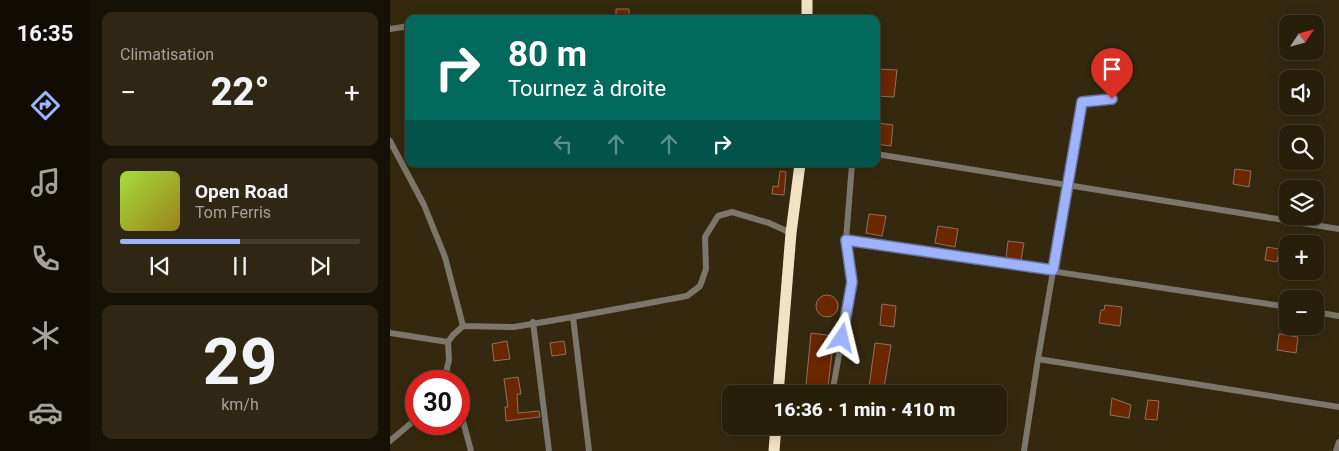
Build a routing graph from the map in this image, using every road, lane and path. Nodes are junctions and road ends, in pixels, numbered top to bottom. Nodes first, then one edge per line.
1 (807, 0) edge
2 (807, 15) edge
3 (405, 27) edge
4 (390, 29) edge
5 (1112, 99) dead end
6 (390, 141) edge
7 (880, 155) edge
8 (800, 167) edge
9 (852, 167) edge
10 (1066, 186) junction
11 (1339, 229) edge
12 (791, 233) junction
13 (846, 240) junction
14 (1053, 270) junction
15 (1279, 307) edge
16 (1324, 314) edge
17 (1339, 316) edge
18 (573, 317) junction
19 (534, 322) junction
20 (464, 326) junction
21 (390, 333) edge
22 (448, 342) junction
23 (1038, 359) junction
24 (447, 370) edge
25 (779, 385) edge
26 (834, 385) edge
27 (1339, 407) edge
28 (405, 428) edge
29 (467, 435) edge
30 (775, 435) edge
31 (390, 441) edge
32 (1339, 442) edge
33 (471, 451) edge
34 (549, 451) edge
35 (590, 451) edge
36 (774, 451) edge
37 (1024, 451) edge
38 (1336, 451) edge

1 - 2 highway
3 - 4 street
5 - 10 street
6 - 20 street
7 - 10 street
8 - 12 highway
9 - 13 street
10 - 11 street
10 - 14 street
12 - 18 street
12 - 25 highway
13 - 14 street
13 - 26 street
14 - 15 street
14 - 23 street
16 - 17 street
18 - 19 street
18 - 35 street
19 - 20 street
19 - 34 street
20 - 22 street
21 - 22 street
22 - 24 street
23 - 27 street
23 - 37 street
28 - 31 street
29 - 33 street
30 - 36 highway
32 - 38 street

